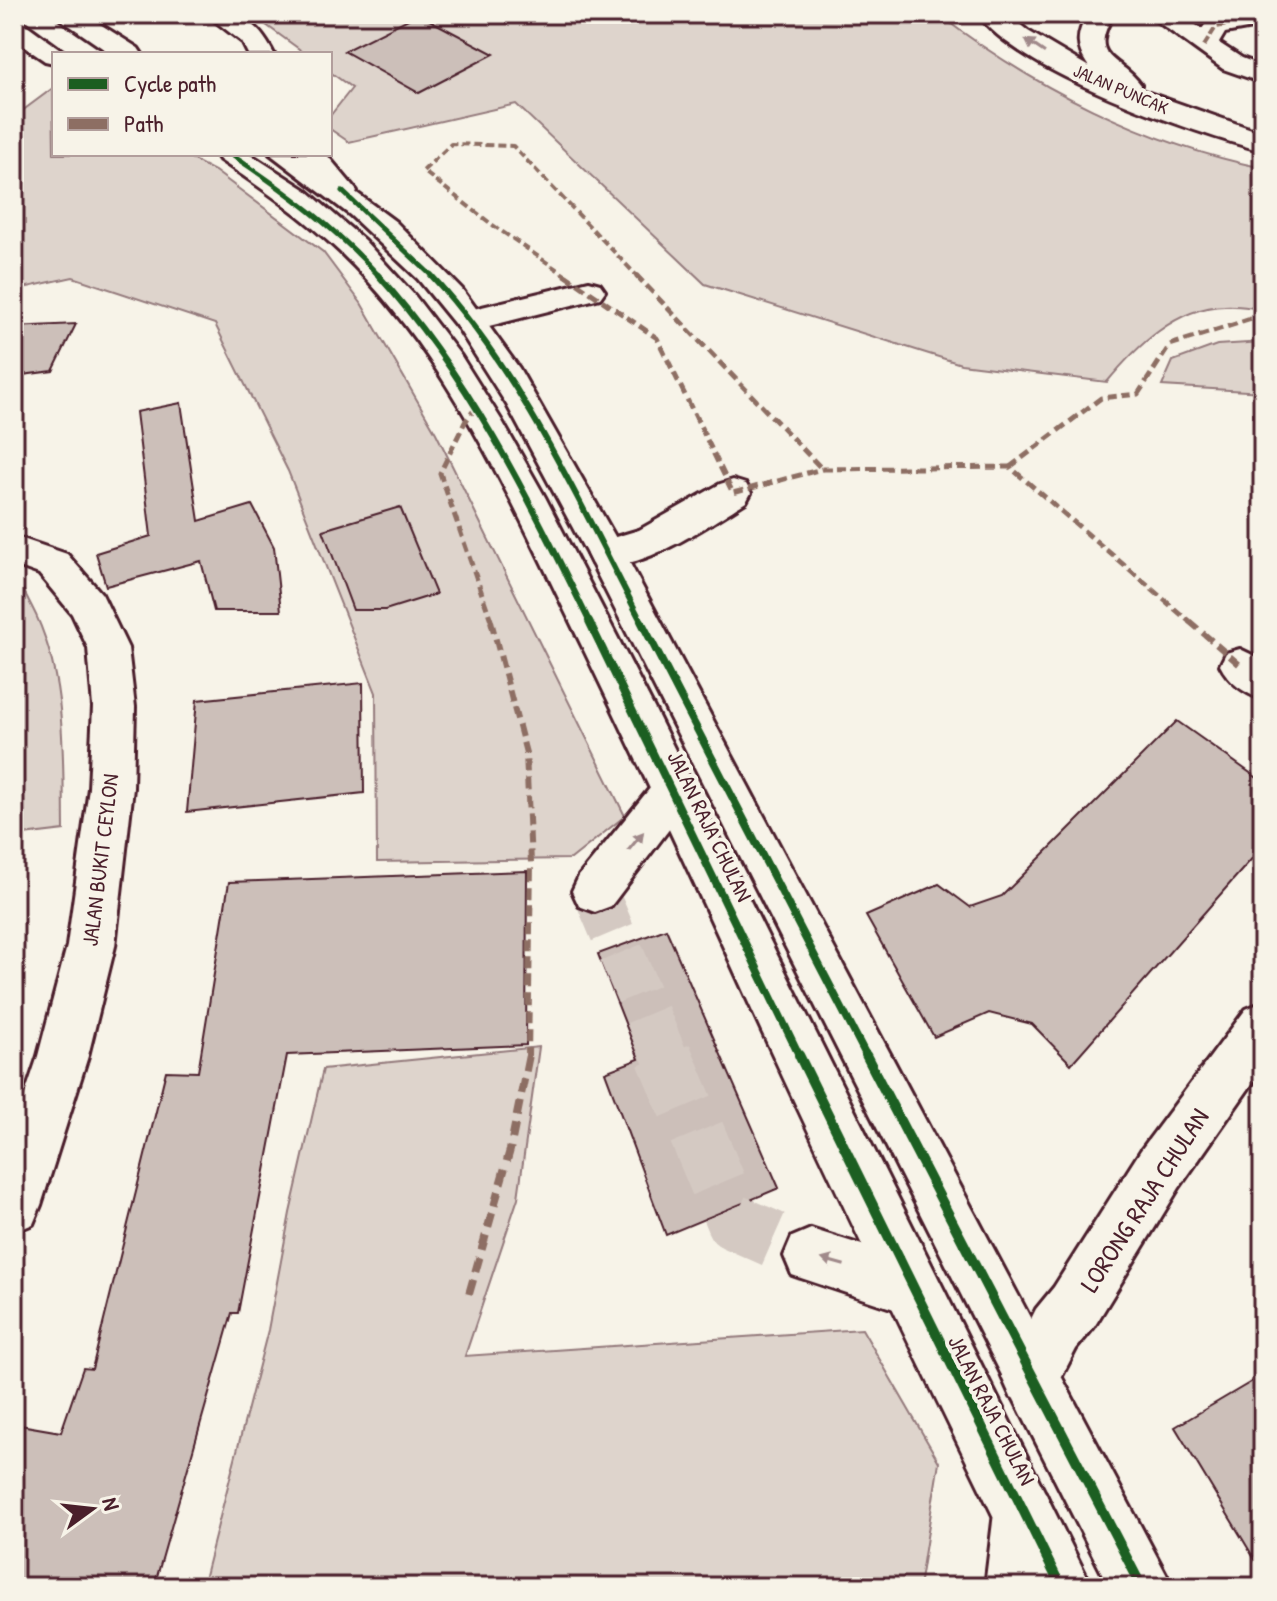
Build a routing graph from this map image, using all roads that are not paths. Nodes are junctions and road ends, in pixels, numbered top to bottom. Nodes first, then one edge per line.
1 (66, 14) edge
2 (219, 14) edge
3 (991, 14) edge
4 (1101, 14) edge
5 (1160, 14) edge
6 (1263, 18) edge
7 (14, 28) edge
8 (1204, 46) junction
9 (126, 52) edge
10 (260, 52) edge
11 (52, 54) edge
12 (1263, 75) edge
13 (1155, 105) junction
14 (1263, 142) edge
15 (234, 156) edge
16 (287, 156) edge
17 (312, 156) edge
18 (342, 191) junction
19 (589, 291) dead end
20 (469, 320) junction
21 (733, 493) dead end
22 (14, 550) edge
23 (606, 554) junction
24 (674, 790) junction
25 (595, 891) dead end
26 (1263, 1026) edge
27 (14, 1205) edge
28 (811, 1256) tunnel mouth
29 (909, 1286) junction
30 (1031, 1377) junction
31 (1024, 1513) junction
32 (1016, 1587) edge
33 (1061, 1587) edge
34 (1142, 1587) edge

1 - 9 main road
2 - 10 main road
13 -> 3 main road, JALAN PUNCAK
4 - 13 main road
5 - 8 main road
6 - 8 main road
7 - 11 main road
8 - 12 main road
13 - 14 main road, JALAN PUNCAK
15 - 24 main road, JALAN RAJA CHULAN
16 - 18 main road, JALAN RAJA CHULAN
17 - 18 main road
18 - 20 main road, JALAN RAJA CHULAN
19 - 20 main road
20 - 23 main road, JALAN RAJA CHULAN
21 - 23 main road
22 - 27 main road, JALAN BUKIT CEYLON
23 - 30 main road, JALAN RAJA CHULAN
25 -> 24 main road
24 - 29 main road, JALAN RAJA CHULAN
26 - 30 main road, LORONG RAJA CHULAN
29 -> 28 main road
29 - 31 main road, JALAN RAJA CHULAN
30 - 34 main road, JALAN RAJA CHULAN
31 - 32 main road
31 - 33 main road, JALAN RAJA CHULAN

